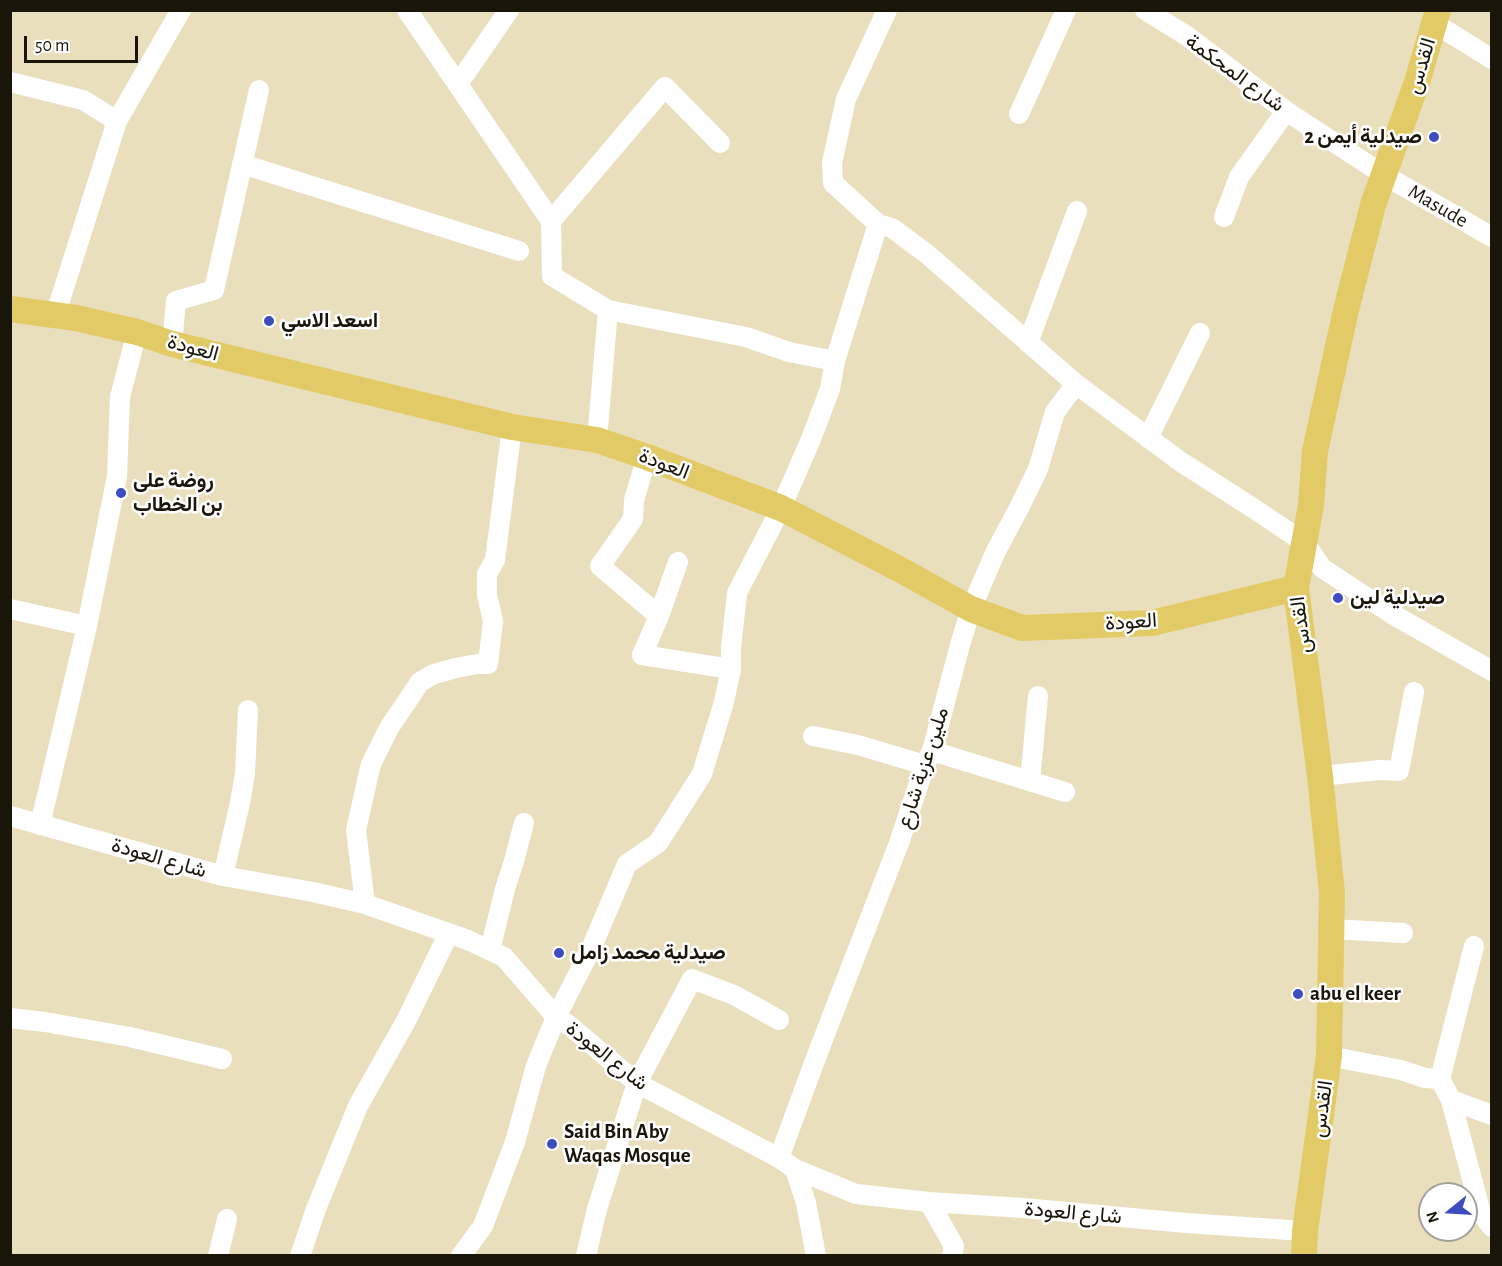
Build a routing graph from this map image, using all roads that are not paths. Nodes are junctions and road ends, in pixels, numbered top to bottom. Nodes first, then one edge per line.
1 (181, 10) edge
2 (407, 10) edge
3 (509, 10) edge
4 (887, 10) edge
5 (1066, 10) edge
6 (1146, 11) edge
7 (1436, 17) edge
8 (1491, 59) edge
9 (10, 82) edge
10 (458, 84) junction
11 (259, 90) dead end
12 (1286, 111) junction
13 (1019, 114) dead end
14 (117, 121) junction
15 (720, 143) dead end
16 (242, 164) junction
17 (1384, 175) junction
18 (1077, 211) dead end
19 (1224, 217) dead end
20 (551, 221) junction
21 (878, 224) junction
22 (1491, 237) edge
23 (519, 251) dead end
24 (10, 309) edge
25 (608, 310) junction
26 (55, 316) junction
27 (137, 332) junction
28 (1200, 333) dead end
29 (1028, 343) junction
30 (172, 344) junction
31 (835, 361) junction
32 (1076, 384) junction
33 (512, 427) junction
34 (1148, 438) junction
35 (597, 440) junction
36 (647, 457) junction
37 (781, 508) junction
38 (1305, 543) junction
39 (678, 562) dead end
40 (1296, 588) junction
41 (10, 609) edge
42 (971, 609) junction
43 (659, 616) junction
44 (87, 626) junction
45 (731, 669) junction
46 (1491, 671) edge
47 (1414, 692) dead end
48 (1038, 696) dead end
49 (248, 710) dead end
50 (813, 736) dead end
51 (928, 758) junction
52 (1320, 776) junction
53 (1030, 781) junction
54 (1065, 792) dead end
55 (10, 816) edge
56 (524, 823) dead end
57 (40, 825) junction
58 (223, 876) junction
59 (365, 904) junction
60 (1332, 929) junction
61 (449, 933) junction
62 (1403, 933) dead end
63 (1474, 946) dead end
64 (490, 950) junction
65 (556, 1017) junction
66 (10, 1018) edge
67 (779, 1020) dead end
68 (1329, 1056) junction
69 (222, 1059) dead end
70 (1440, 1079) junction
71 (637, 1083) junction
72 (1451, 1100) junction
73 (1491, 1115) edge
74 (778, 1158) junction
75 (795, 1169) junction
76 (928, 1202) junction
77 (227, 1218) dead end
78 (1491, 1227) edge
79 (1304, 1244) edge
80 (218, 1256) edge
81 (300, 1256) edge
82 (461, 1256) edge
83 (586, 1256) edge
84 (816, 1256) edge
85 (952, 1256) edge

1 - 14 street
2 - 10 street
3 - 10 street
4 - 21 street
5 - 13 street
6 - 12 street, شارع المحكمة
7 - 8 street
7 - 17 main road, القدس
9 - 14 street
10 - 20 street
11 - 16 street
12 - 17 street, شارع المحكمة
12 - 19 street
14 - 26 street
15 - 20 street
16 - 23 street
16 - 30 street
17 - 22 street, Masude
17 - 38 main road, القدس
18 - 29 street
20 - 25 street
21 - 29 street
21 - 31 street
24 - 26 main road, العودة
25 - 31 street
25 - 35 street
26 - 27 main road, العودة
27 - 30 main road, العودة
27 - 44 street
28 - 34 street
29 - 32 street
30 - 33 main road, العودة
31 - 37 street
32 - 34 street
32 - 42 street, ملين عزبة شارع
33 - 35 main road, العودة
33 - 59 street
34 - 38 street
35 - 36 main road, العودة
36 - 37 main road, العودة
36 - 43 street
37 - 42 main road, العودة
37 - 45 street
38 - 40 main road, القدس
38 - 46 street
39 - 43 street
40 - 42 main road, العودة
40 - 52 main road, القدس
41 - 44 street
42 - 51 street, ملين عزبة شارع
43 - 45 street
44 - 57 street
45 - 65 street
47 - 52 street
48 - 53 street
49 - 58 street
50 - 51 street
51 - 53 street
51 - 74 street, ملين عزبة شارع
52 - 60 main road, القدس
53 - 54 street
55 - 57 street, شارع العودة
56 - 64 street
57 - 58 street, شارع العودة
58 - 59 street, شارع العودة
59 - 61 street, شارع العودة
60 - 62 street
60 - 68 main road, القدس
61 - 64 street, شارع العودة
61 - 81 street
63 - 70 street
64 - 65 street, شارع العودة
65 - 71 street, شارع العودة
65 - 82 street
66 - 69 street
67 - 71 street
68 - 70 street
68 - 79 main road, القدس
70 - 72 street
71 - 74 street, شارع العودة
71 - 83 street
72 - 73 street
72 - 78 street
74 - 75 street, شارع العودة
75 - 76 street, شارع العودة
75 - 84 street
76 - 79 street, شارع العودة
76 - 85 street
77 - 80 street

